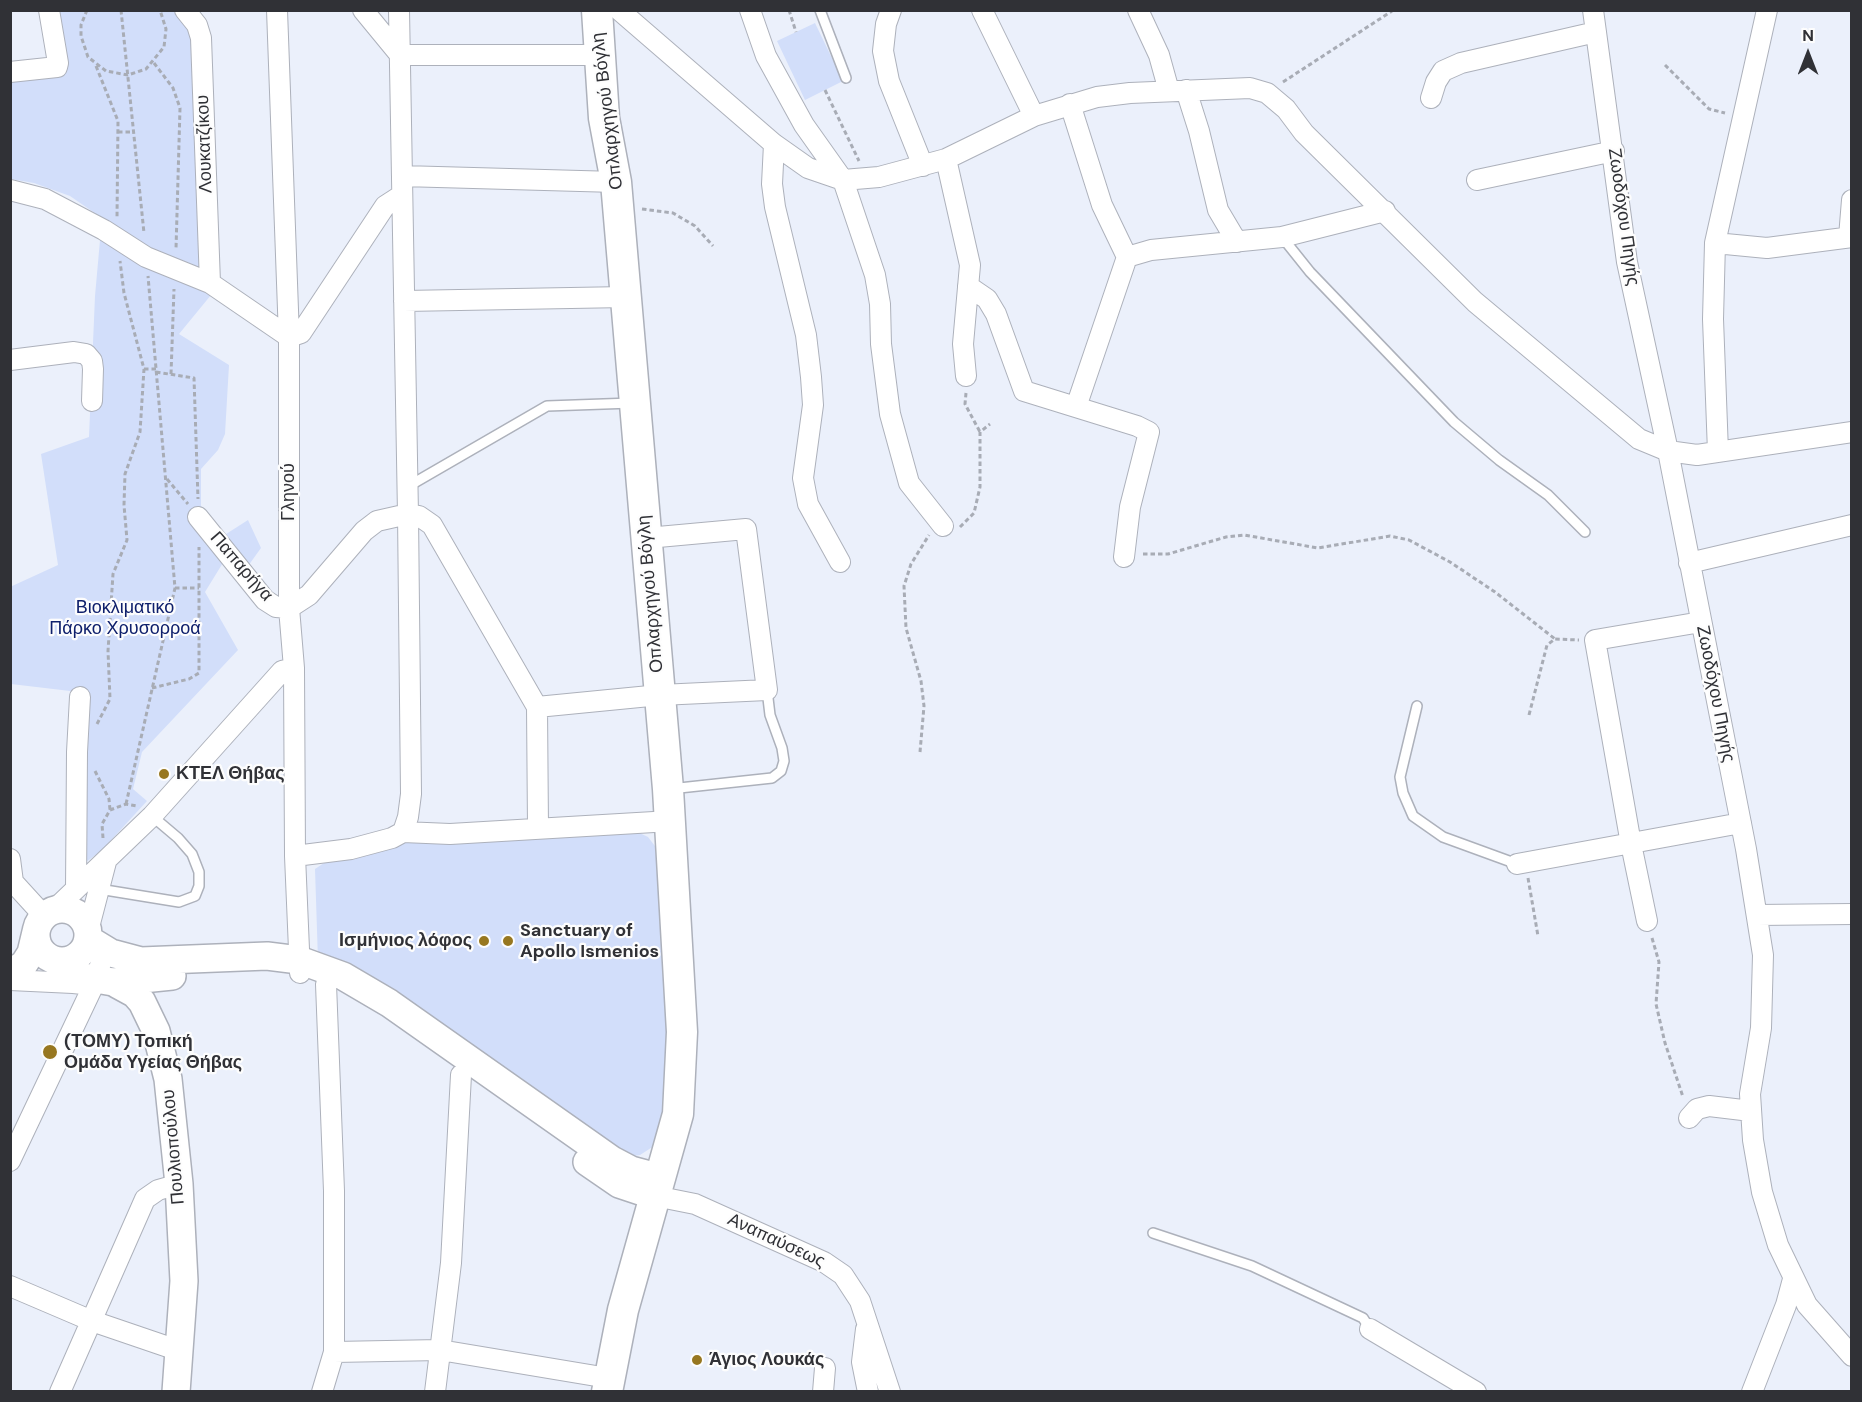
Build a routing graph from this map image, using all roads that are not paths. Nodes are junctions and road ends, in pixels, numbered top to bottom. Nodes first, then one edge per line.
1 (49, 10) edge
2 (185, 10) edge
3 (277, 10) edge
4 (363, 10) edge
5 (399, 10) edge
6 (597, 10) edge
7 (619, 10) edge
8 (750, 10) edge
9 (820, 10) edge
10 (891, 10) edge
11 (982, 10) edge
12 (1138, 10) edge
13 (1593, 10) edge
14 (1767, 10) edge
15 (1596, 32) junction
16 (400, 55) junction
17 (599, 55) junction
18 (10, 72) edge
19 (846, 78) dead end
20 (1177, 90) junction
21 (1431, 98) dead end
22 (1070, 104) junction
23 (1034, 116) junction
24 (774, 144) junction
25 (1614, 151) junction
26 (946, 159) junction
27 (923, 166) junction
28 (843, 180) junction
29 (1477, 180) dead end
30 (402, 185) junction
31 (10, 190) edge
32 (618, 195) junction
33 (1851, 200) edge
34 (1385, 211) junction
35 (1282, 237) junction
36 (1850, 237) edge
37 (1237, 242) junction
38 (1715, 243) junction
39 (1127, 257) junction
40 (210, 283) junction
41 (968, 286) junction
42 (626, 297) junction
43 (404, 301) junction
44 (288, 337) junction
45 (10, 360) edge
46 (966, 376) road end
47 (92, 401) dead end
48 (635, 403) junction
49 (1076, 406) junction
50 (1851, 432) edge
51 (1668, 451) junction
52 (1718, 452) junction
53 (407, 487) junction
54 (408, 514) junction
55 (198, 517) road end
56 (941, 523) road end
57 (1851, 525) edge
58 (1585, 532) dead end
59 (647, 538) junction
60 (1124, 557) road end
61 (840, 562) dead end
62 (1689, 563) junction
63 (289, 608) junction
64 (1701, 622) junction
65 (294, 668) junction
66 (767, 690) junction
67 (660, 695) junction
68 (80, 697) dead end
69 (1417, 706) dead end
70 (537, 707) junction
71 (668, 789) junction
72 (152, 816) junction
73 (671, 821) junction
74 (1741, 823) junction
75 (538, 828) junction
76 (403, 832) junction
77 (1631, 844) junction
78 (295, 856) junction
79 (111, 857) junction
80 (10, 860) edge
81 (1521, 863) joint
82 (12, 882) edge
83 (76, 889) junction
84 (99, 889) junction
85 (1757, 915) junction
86 (1851, 915) edge
87 (45, 919) junction
88 (1647, 921) road end
89 (92, 939) junction
90 (59, 961) junction
91 (299, 967) junction
92 (10, 974) edge
93 (10, 980) edge
94 (326, 984) junction
95 (100, 985) junction
96 (455, 1064) junction
97 (1751, 1111) junction
98 (1693, 1113) road end
99 (10, 1161) edge
100 (180, 1184) junction
101 (658, 1187) junction
102 (1153, 1233) dead end
103 (1793, 1279) junction
104 (10, 1286) edge
105 (92, 1321) junction
106 (866, 1325) junction
107 (1370, 1329) joint
108 (440, 1350) junction
109 (180, 1351) junction
110 (334, 1352) junction
111 (1851, 1356) edge
112 (825, 1368) dead end
113 (607, 1384) edge
114 (60, 1392) edge
115 (176, 1392) edge
116 (322, 1392) edge
117 (435, 1392) edge
118 (823, 1392) edge
119 (868, 1392) edge
120 (890, 1392) edge
121 (1476, 1392) edge
122 (1752, 1392) edge

1 - 18 street
2 - 40 street, Λουκατζίκου
3 - 44 street, Γληνού
4 - 16 street
5 - 16 street
6 - 17 main road, Οπλαρχηγού Βόγλη
7 - 24 street
8 - 28 street
9 - 19 lane
10 - 27 street
11 - 23 street
12 - 20 street
13 - 15 street, Ζωοδόχου Πηγής
14 - 38 street
15 - 21 street
15 - 25 street, Ζωοδόχου Πηγής
16 - 17 street
16 - 30 street
17 - 32 main road, Οπλαρχηγού Βόγλη
20 - 22 street
20 - 34 street
20 - 37 street
22 - 23 street
22 - 39 street
23 - 26 street
24 - 28 street
24 - 61 street
25 - 29 street
25 - 51 street, Ζωοδόχου Πηγής
26 - 27 street
26 - 41 street
27 - 28 street
28 - 56 street
30 - 32 street
30 - 43 street
30 - 44 street
31 - 40 street
32 - 42 main road, Οπλαρχηγού Βόγλη
33 - 36 street
34 - 35 street
34 - 51 street
35 - 37 street
35 - 58 lane
36 - 38 street
37 - 39 street
38 - 52 street
39 - 49 street
40 - 44 street
41 - 46 street
41 - 49 street
42 - 43 street
42 - 48 main road, Οπλαρχηγού Βόγλη
43 - 53 street
44 - 63 street, Γληνού
45 - 47 street
48 - 53 lane
48 - 59 main road, Οπλαρχηγού Βόγλη
49 - 60 street
50 - 52 street
51 - 52 street
51 - 62 street, Ζωοδόχου Πηγής
53 - 54 street
54 - 63 street
54 - 70 street
54 - 76 street
55 - 63 street, Παπαρήγα
57 - 62 street
59 - 66 street
59 - 67 main road, Οπλαρχηγού Βόγλη
62 - 64 street, Ζωοδόχου Πηγής
63 - 65 street, Γληνού
64 - 74 street, Ζωοδόχου Πηγής
64 - 77 street
65 - 72 street
65 - 78 street, Γληνού
66 - 67 street
66 - 71 lane
67 - 70 street
67 - 71 main road, Οπλαρχηγού Βόγλη
68 - 83 street
69 - 81 lane
70 - 75 street
71 - 73 main road, Οπλαρχηγού Βόγλη
72 - 79 street
72 - 84 lane
73 - 75 street
73 - 101 main road, Οπλαρχηγού Βόγλη
74 - 77 street
74 - 85 street, Ζωοδόχου Πηγής
75 - 76 street
76 - 78 street
77 - 81 street
77 - 88 street
78 - 91 street, Γληνού
79 - 83 street
79 - 84 street
80 - 82 street
82 - 87 street
83 - 87 street
84 - 89 street
85 - 86 street
85 - 97 street, Ζωοδόχου Πηγής
87 - 89 street
87 - 90 street
87 - 92 street
89 - 90 street
89 - 91 street
89 - 95 street
90 - 95 street, Πουλιοπούλου
91 - 94 street
91 - 95 street
91 - 96 street
93 - 95 street
94 - 96 street
94 - 110 street
95 - 99 street
95 - 100 street, Πουλιοπούλου
96 - 101 street
96 - 108 street
97 - 98 street
97 - 103 street, Ζωοδόχου Πηγής
100 - 105 street
100 - 109 street, Πουλιοπούλου
101 - 106 street, Αναπαύσεως
101 - 113 main road, Οπλαρχηγού Βόγλη
102 - 107 lane
103 - 111 street, Ζωοδόχου Πηγής
103 - 122 street
104 - 105 street
105 - 109 street
105 - 114 street
106 - 119 street
106 - 120 street, Αναπαύσεως
107 - 121 street
108 - 110 street
108 - 113 street
108 - 117 street
109 - 115 street, Πουλιοπούλου
110 - 116 street
112 - 118 street

